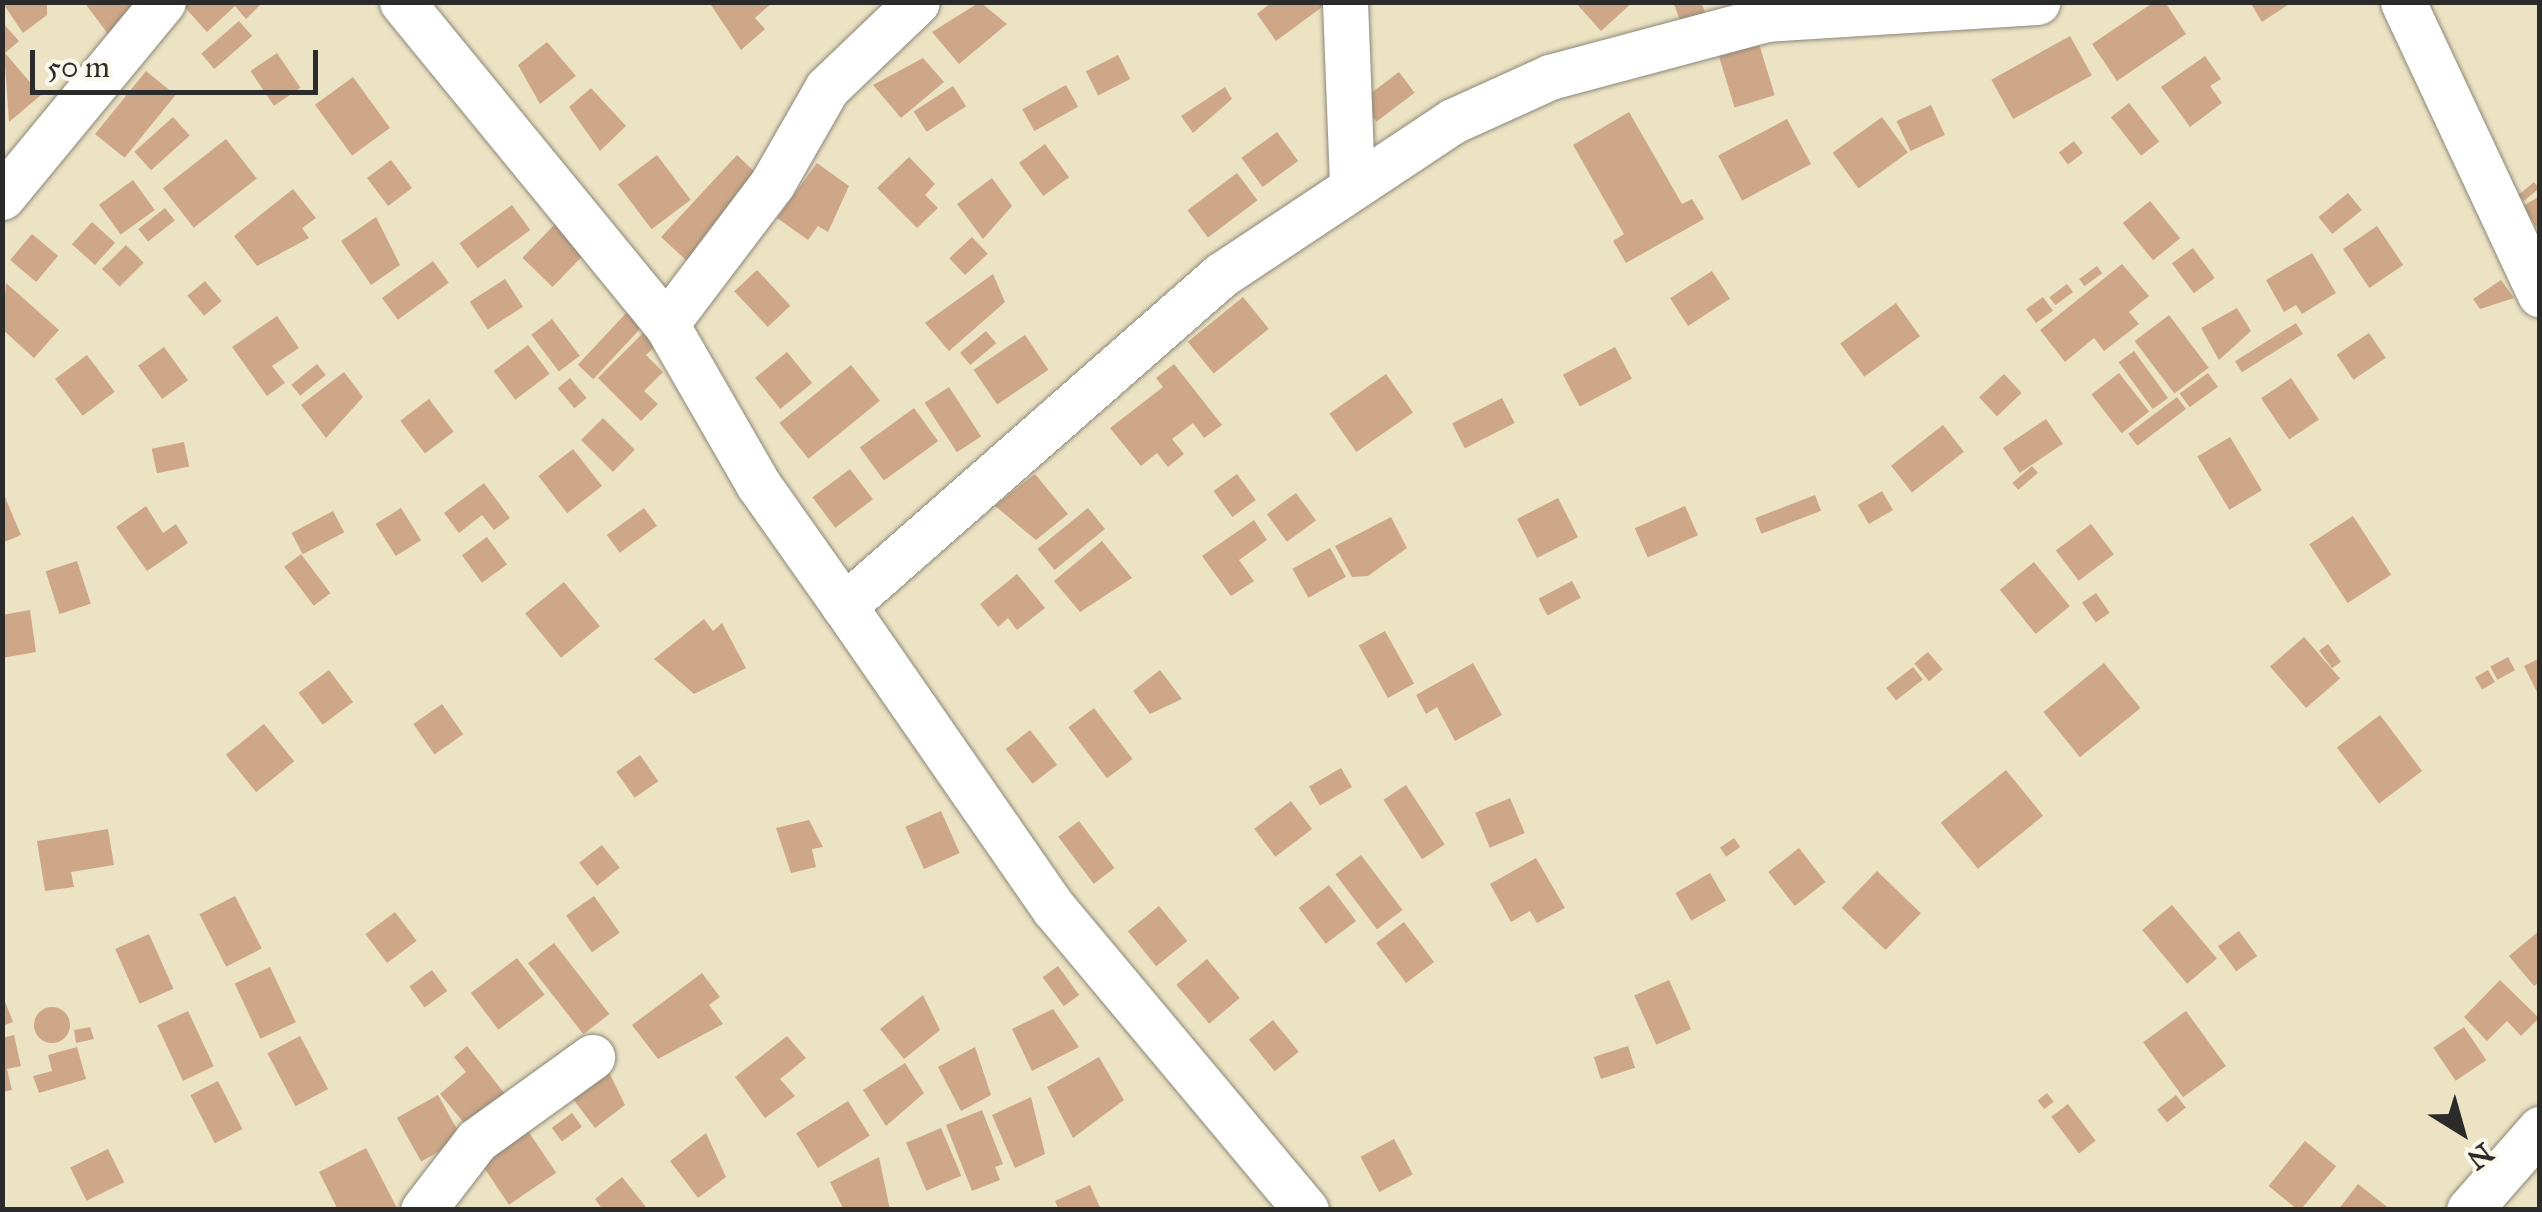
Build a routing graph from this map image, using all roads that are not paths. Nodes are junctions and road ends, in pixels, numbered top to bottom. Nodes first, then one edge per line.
1 (163, 2) edge
2 (402, 2) edge
3 (917, 2) edge
4 (1344, 2) edge
5 (2037, 2) edge
6 (2404, 2) edge
7 (1352, 184) junction
8 (2, 197) edge
9 (2540, 296) edge
10 (666, 324) junction
11 (844, 606) junction
12 (592, 1057) dead end
13 (2540, 1130) edge
14 (423, 1210) edge
15 (1306, 1210) edge
16 (2469, 1210) edge

1 - 8 street
2 - 10 street
3 - 10 street
4 - 7 street
5 - 7 street
6 - 9 street
7 - 11 street
10 - 11 street
11 - 15 street
12 - 14 street
13 - 16 street

